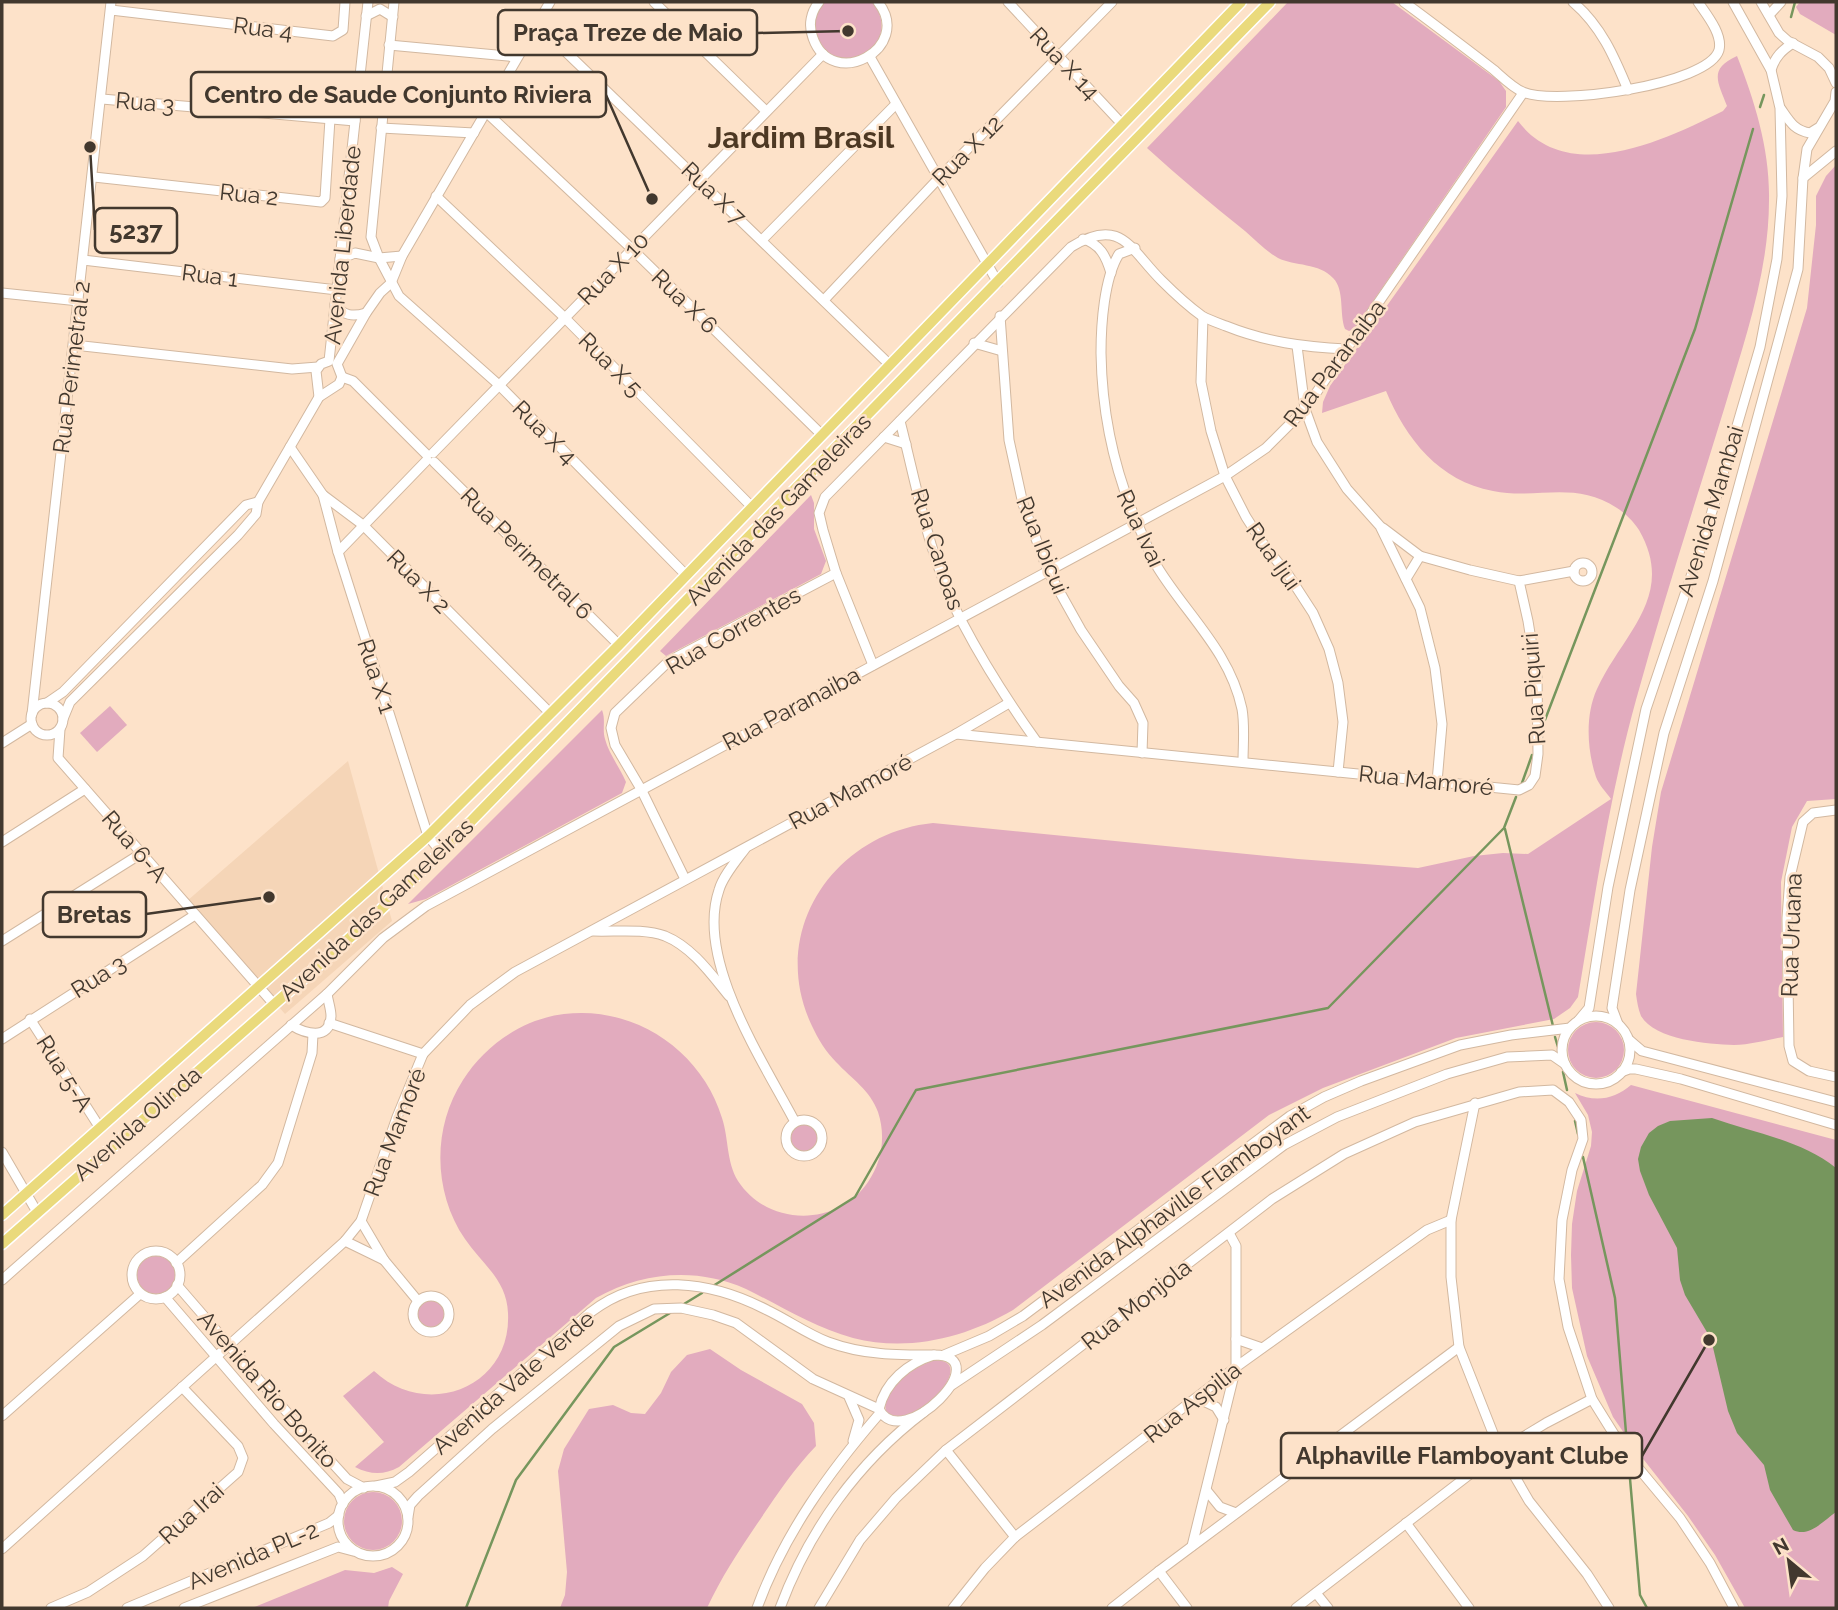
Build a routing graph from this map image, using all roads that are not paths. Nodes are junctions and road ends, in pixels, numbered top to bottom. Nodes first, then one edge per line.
1 (345, 2) edge
2 (368, 2) edge
3 (394, 2) edge
4 (550, 2) edge
5 (654, 2) edge
6 (819, 2) edge
7 (878, 2) edge
8 (1008, 2) edge
9 (1112, 2) edge
10 (1241, 2) edge
11 (1270, 2) edge
12 (1404, 2) edge
13 (1573, 2) edge
14 (1698, 2) edge
15 (1733, 2) edge
16 (1761, 2) edge
17 (1781, 2) edge
18 (111, 6) edge
19 (1769, 15) junction
20 (366, 16) junction
21 (393, 18) junction
22 (537, 24) junction
23 (1793, 43) junction
24 (389, 45) junction
25 (823, 54) junction
26 (1060, 56) junction
27 (517, 57) junction
28 (870, 57) junction
29 (1832, 66) edge
30 (1771, 70) junction
31 (1836, 83) edge
32 (1628, 90) junction
33 (1836, 92) edge
34 (1523, 93) junction
35 (102, 99) junction
36 (896, 104) junction
37 (1780, 108) junction
38 (766, 111) junction
39 (486, 112) junction
40 (330, 119) junction
41 (355, 121) junction
42 (1122, 124) junction
43 (1822, 126) junction
44 (381, 128) junction
45 (474, 133) junction
46 (1836, 151) edge
47 (94, 177) junction
48 (939, 178) junction
49 (1803, 178) junction
50 (699, 180) junction
51 (436, 196) junction
52 (1083, 239) junction
53 (762, 240) junction
54 (632, 248) junction
55 (1135, 248) junction
56 (402, 256) junction
57 (379, 258) junction
58 (340, 259) junction
59 (83, 260) junction
60 (987, 263) junction
61 (1111, 273) junction
62 (391, 283) junction
63 (998, 283) junction
64 (337, 290) junction
65 (380, 292) junction
66 (2, 293) edge
67 (399, 296) junction
68 (824, 300) junction
69 (79, 301) junction
70 (335, 304) junction
71 (366, 313) junction
72 (1000, 316) junction
73 (564, 317) junction
74 (1203, 317) junction
75 (1221, 324) junction
76 (1202, 340) junction
77 (975, 343) junction
78 (74, 345) junction
79 (1297, 346) junction
80 (1346, 349) junction
81 (1002, 351) junction
82 (889, 364) junction
83 (318, 368) junction
84 (292, 369) junction
85 (342, 377) junction
86 (316, 380) junction
87 (499, 384) junction
88 (331, 388) junction
89 (318, 397) junction
90 (1305, 409) junction
91 (900, 421) junction
92 (821, 434) junction
93 (884, 437) junction
94 (906, 444) junction
95 (290, 447) junction
96 (430, 457) junction
97 (1224, 476) junction
98 (323, 495) junction
99 (258, 502) junction
100 (751, 506) junction
101 (1137, 523) junction
102 (363, 525) junction
103 (1380, 526) junction
104 (338, 552) junction
105 (1420, 556) junction
106 (1048, 570) junction
107 (1574, 571) dead end
108 (836, 573) junction
109 (685, 574) junction
110 (1406, 579) junction
111 (1518, 581) junction
112 (683, 606) junction
113 (960, 618) junction
114 (619, 645) junction
115 (873, 665) junction
116 (35, 672) junction
117 (47, 703) junction
118 (1009, 703) junction
119 (551, 714) junction
120 (32, 719) junction
121 (63, 719) junction
122 (60, 729) junction
123 (956, 734) junction
124 (1037, 742) junction
125 (2, 743) edge
126 (1142, 752) junction
127 (1243, 762) junction
128 (1338, 772) junction
129 (1437, 782) junction
130 (85, 789) junction
131 (641, 789) junction
132 (1519, 790) joint
133 (1836, 810) edge
134 (428, 836) junction
135 (2, 842) edge
136 (746, 848) junction
137 (441, 852) junction
138 (142, 853) junction
139 (685, 879) junction
140 (195, 915) junction
141 (590, 931) junction
142 (2, 941) edge
143 (718, 958) junction
144 (703, 965) junction
145 (259, 987) junction
146 (327, 994) junction
147 (732, 1000) junction
148 (273, 1003) junction
149 (30, 1019) junction
150 (1579, 1020) junction
151 (330, 1023) junction
152 (1618, 1024) junction
153 (291, 1025) junction
154 (1570, 1028) junction
155 (313, 1034) junction
156 (2, 1039) edge
157 (1628, 1040) junction
158 (423, 1054) junction
159 (1565, 1064) junction
160 (1621, 1072) junction
161 (1836, 1077) edge
162 (1836, 1102) edge
163 (1475, 1104) junction
164 (795, 1122) junction
165 (1836, 1125) edge
166 (100, 1128) junction
167 (2, 1152) edge
168 (5, 1164) edge
169 (25, 1193) junction
170 (37, 1212) junction
171 (2, 1215) edge
172 (1451, 1220) junction
173 (361, 1221) junction
174 (1228, 1233) junction
175 (345, 1241) junction
176 (2, 1244) edge
177 (384, 1260) junction
178 (176, 1263) junction
179 (2, 1280) edge
180 (177, 1286) junction
181 (140, 1294) junction
182 (165, 1297) junction
183 (418, 1301) junction
184 (1236, 1339) junction
185 (230, 1345) junction
186 (1459, 1347) junction
187 (1262, 1348) junction
188 (934, 1355) junction
189 (944, 1355) junction
190 (217, 1356) junction
191 (1236, 1367) junction
192 (952, 1385) junction
193 (182, 1387) junction
194 (849, 1397) junction
195 (1198, 1398) junction
196 (1592, 1399) junction
197 (880, 1411) junction
198 (924, 1412) junction
199 (2, 1416) edge
200 (1224, 1420) junction
201 (850, 1449) junction
202 (946, 1450) junction
203 (1500, 1451) junction
204 (376, 1486) junction
205 (364, 1488) junction
206 (1207, 1491) junction
207 (343, 1503) junction
208 (1236, 1513) junction
209 (339, 1515) junction
210 (408, 1517) junction
211 (1406, 1523) junction
212 (1015, 1537) junction
213 (1192, 1546) junction
214 (2, 1549) edge
215 (357, 1552) junction
216 (1159, 1570) junction
217 (1316, 1593) junction
218 (51, 1608) edge
219 (127, 1608) edge
220 (184, 1608) edge
221 (757, 1608) edge
222 (780, 1608) edge
223 (819, 1608) edge
224 (953, 1608) edge
225 (1112, 1608) edge
226 (1187, 1608) edge
227 (1296, 1608) edge
228 (1328, 1608) edge
229 (1469, 1608) edge
230 (1609, 1608) edge
231 (1734, 1608) edge

1 - 18 street, Rua 4
2 - 20 street, Avenida Liberdade
3 - 21 street, Avenida Liberdade
4 - 22 street
5 - 38 street
6 - 25 street
7 - 28 street
8 - 26 street, Rua X 14
9 - 26 street, Rua X 12
10 - 42 main road, Avenida das Gameleiras
11 - 63 main road, Avenida das Gameleiras
12 - 34 street
13 - 32 street
14 - 32 street
15 - 30 street, Avenida Mambai
16 - 19 street
17 - 19 street
18 - 35 street, Rua Perimetral 2
19 - 23 street
20 - 21 street
20 - 41 street, Avenida Liberdade
21 - 24 street, Avenida Liberdade
22 - 27 street
22 - 50 street, Rua X 7
23 - 29 street
23 - 30 street
24 - 27 street
24 - 44 street, Avenida Liberdade
25 - 28 street
25 - 38 street, Rua X 10
26 - 42 street, Rua X 14
26 - 48 street, Rua X 12
27 - 39 street
28 - 36 street
29 - 31 street
30 - 37 street, Avenida Mambai
32 - 34 street
33 - 43 street, Avenida Mambai
34 - 80 street, Rua Paranaiba
35 - 40 street, Rua 3
35 - 47 street, Rua Perimetral 2
36 - 48 street
36 - 53 street
37 - 43 street
37 - 150 street, Avenida Mambai
38 - 50 street, Rua X 10
39 - 45 street
39 - 54 street, Rua X 6
40 - 41 street, Rua 3
40 - 47 street, Rua 2
41 - 58 street, Avenida Liberdade
42 - 60 main road, Avenida das Gameleiras
43 - 49 street, Avenida Mambai
44 - 45 street
44 - 57 street, Avenida Liberdade
45 - 51 street
46 - 49 street
47 - 59 street, Rua Perimetral 2
48 - 60 street
48 - 68 street, Rua X 12
49 - 152 street, Avenida Mambai
50 - 53 street, Rua X 7
50 - 54 street, Rua X 10
51 - 56 street
51 - 73 street, Rua X 5
52 - 55 street
52 - 61 street
52 - 72 street
53 - 68 street, Rua X 7
54 - 73 street, Rua X 10
54 - 92 street, Rua X 6
55 - 61 street
55 - 74 street
56 - 57 street
56 - 62 street
57 - 58 street
57 - 62 street, Avenida Liberdade
58 - 64 street, Avenida Liberdade
59 - 64 street, Rua 1
59 - 69 street, Rua Perimetral 2
60 - 63 street
60 - 82 main road, Avenida das Gameleiras
61 - 101 street, Rua Ivai
62 - 65 street
62 - 67 street, Rua X 4
63 - 112 main road, Avenida das Gameleiras
64 - 70 street, Avenida Liberdade
65 - 67 street, Rua X 4
65 - 71 street
66 - 69 street
67 - 87 street, Rua X 4
68 - 82 street, Rua X 7
69 - 78 street, Rua Perimetral 2
70 - 71 street
70 - 83 street, Avenida Liberdade
71 - 85 street
72 - 77 street
72 - 81 street, Rua Ibicui
73 - 87 street, Rua X 10
73 - 100 street, Rua X 5
74 - 75 street
74 - 76 street, Rua Ijui
75 - 76 street
75 - 79 street
76 - 97 street, Rua Ijui
77 - 81 street
77 - 91 street
78 - 84 street
78 - 116 street, Rua Perimetral 2
79 - 80 street
79 - 90 street
80 - 90 street, Rua Paranaiba
81 - 106 street, Rua Ibicui
82 - 92 main road, Avenida das Gameleiras
83 - 84 street
83 - 86 street, Avenida Liberdade
84 - 86 street
85 - 88 street, Avenida Liberdade
85 - 96 street, Rua Perimetral 6
86 - 88 street
86 - 89 street, Avenida Liberdade
87 - 96 street, Rua X 10
87 - 109 street, Rua X 4
88 - 89 street, Avenida Liberdade
89 - 95 street, Avenida Liberdade
90 - 97 street, Rua Paranaiba
90 - 103 street
91 - 93 street
91 - 94 street, Rua Canoas
92 - 100 main road, Avenida das Gameleiras
93 - 94 street
93 - 108 street
94 - 113 street, Rua Canoas
95 - 98 street, Rua X 2
95 - 99 street, Avenida Liberdade
96 - 102 street, Rua X 10
96 - 114 street, Rua Perimetral 6
97 - 101 street, Rua Paranaiba
97 - 128 street, Rua Ijui
98 - 102 street, Rua X 2
98 - 104 street, Rua X 1
99 - 117 street, Avenida Liberdade
99 - 121 street, Avenida Liberdade
100 - 109 main road, Avenida das Gameleiras
101 - 106 street, Rua Paranaiba
101 - 127 street, Rua Ivai
102 - 104 street, Rua X 10
102 - 119 street, Rua X 2
103 - 105 street
103 - 110 street
104 - 134 street, Rua X 1
105 - 110 street
105 - 111 street
106 - 113 street, Rua Paranaiba
106 - 126 street, Rua Ibicui
107 - 111 street
108 - 115 street
108 - 131 street, Rua Correntes
109 - 112 main road
109 - 114 main road, Avenida das Gameleiras
110 - 129 street
111 - 132 street, Rua Piquiri
112 - 137 main road, Avenida das Gameleiras
113 - 115 street, Rua Paranaiba
113 - 118 street, Rua Canoas
114 - 119 main road, Avenida das Gameleiras
115 - 131 street, Rua Paranaiba
116 - 117 street
116 - 120 street, Rua Perimetral 2
117 - 120 street
117 - 121 street
118 - 123 street, Rua Mamoré
118 - 124 street, Rua Canoas
119 - 134 main road, Avenida das Gameleiras
120 - 122 street
120 - 125 street
121 - 122 street
122 - 130 street, Rua 6-A
123 - 124 street, Rua Mamoré
123 - 136 street, Rua Mamoré
124 - 126 street, Rua Mamoré
126 - 127 street, Rua Mamoré
127 - 128 street, Rua Mamoré
128 - 129 street, Rua Mamoré
129 - 132 street, Rua Mamoré
130 - 135 street
130 - 138 street, Rua 6-A
131 - 139 street, Rua Correntes
131 - 146 street, Rua Paranaiba
133 - 161 street, Rua Uruana
134 - 137 street, Rua X 1
134 - 145 main road, Avenida das Gameleiras
136 - 139 street, Rua Mamoré
136 - 143 street
137 - 148 main road, Avenida das Gameleiras
138 - 140 street, Rua 6-A
138 - 142 street
139 - 141 street, Rua Mamoré
140 - 145 street, Rua 6-A
140 - 149 street, Rua 3
141 - 144 street
141 - 158 street, Rua Mamoré
143 - 144 street
143 - 147 street
144 - 147 street
145 - 148 street, Rua 6-A
145 - 166 main road, Avenida Olinda
146 - 151 street
146 - 153 street, Rua Paranaiba
147 - 164 street
148 - 170 main road, Avenida Olinda
149 - 156 street, Rua 3
149 - 166 street, Rua 5-A
150 - 152 street
150 - 154 street
151 - 155 street
151 - 158 street
152 - 157 street
153 - 155 street
153 - 179 street, Rua Paranaiba
154 - 159 street
154 - 189 street, Avenida Alphaville Flamboyant
155 - 178 street
157 - 160 street
157 - 162 street
158 - 173 street, Rua Mamoré
159 - 160 street
159 - 192 street, Avenida Alphaville Flamboyant
160 - 165 street
163 - 172 street
163 - 174 street, Rua Monjola
163 - 196 street, Rua Monjola
164 - 164 street
166 - 169 main road, Avenida Olinda
167 - 168 street
168 - 169 street
169 - 170 street
169 - 171 main road, Avenida Olinda
170 - 176 main road, Avenida Olinda
172 - 186 street
172 - 187 street, Rua Aspilia
173 - 175 street, Rua Mamoré
173 - 177 street
174 - 184 street
174 - 202 street, Rua Monjola
175 - 177 street
175 - 185 street, Rua Mamoré
177 - 183 street
178 - 180 street
178 - 181 street
180 - 182 street
180 - 185 street, Avenida Rio Bonito
181 - 182 street
181 - 199 street
182 - 190 street, Avenida Rio Bonito
183 - 183 street
184 - 187 street
184 - 191 street
185 - 190 street, Rua Mamoré
185 - 205 street, Avenida Rio Bonito
186 - 203 street
186 - 208 street
187 - 191 street, Rua Aspilia
188 - 189 street, Avenida Vale Verde
188 - 197 street
188 - 204 street, Avenida Vale Verde
189 - 192 street
190 - 193 street, Rua Mamoré
190 - 207 street, Avenida Rio Bonito
191 - 195 street, Rua Aspilia
191 - 200 street
192 - 198 street, Avenida Alphaville Flamboyant
193 - 214 street, Rua Mamoré
193 - 218 street, Rua Irai
194 - 197 street, Avenida Vale Verde
194 - 201 street
194 - 210 street, Avenida Vale Verde
195 - 200 street
195 - 212 street, Rua Aspilia
196 - 203 street
196 - 231 street
197 - 198 street, Avenida Vale Verde
197 - 201 street
198 - 222 street
200 - 206 street
201 - 221 street
202 - 212 street
202 - 223 street, Rua Monjola
203 - 211 street
203 - 230 street
204 - 205 street
204 - 210 street
205 - 207 street
206 - 208 street
206 - 213 street
207 - 209 street
208 - 213 street
209 - 215 street
209 - 219 street, Avenida PL-2
210 - 215 street
211 - 217 street
211 - 229 street
212 - 224 street, Rua Aspilia
213 - 216 street
215 - 220 street, Avenida PL-2
216 - 225 street
216 - 226 street
217 - 227 street
217 - 228 street

